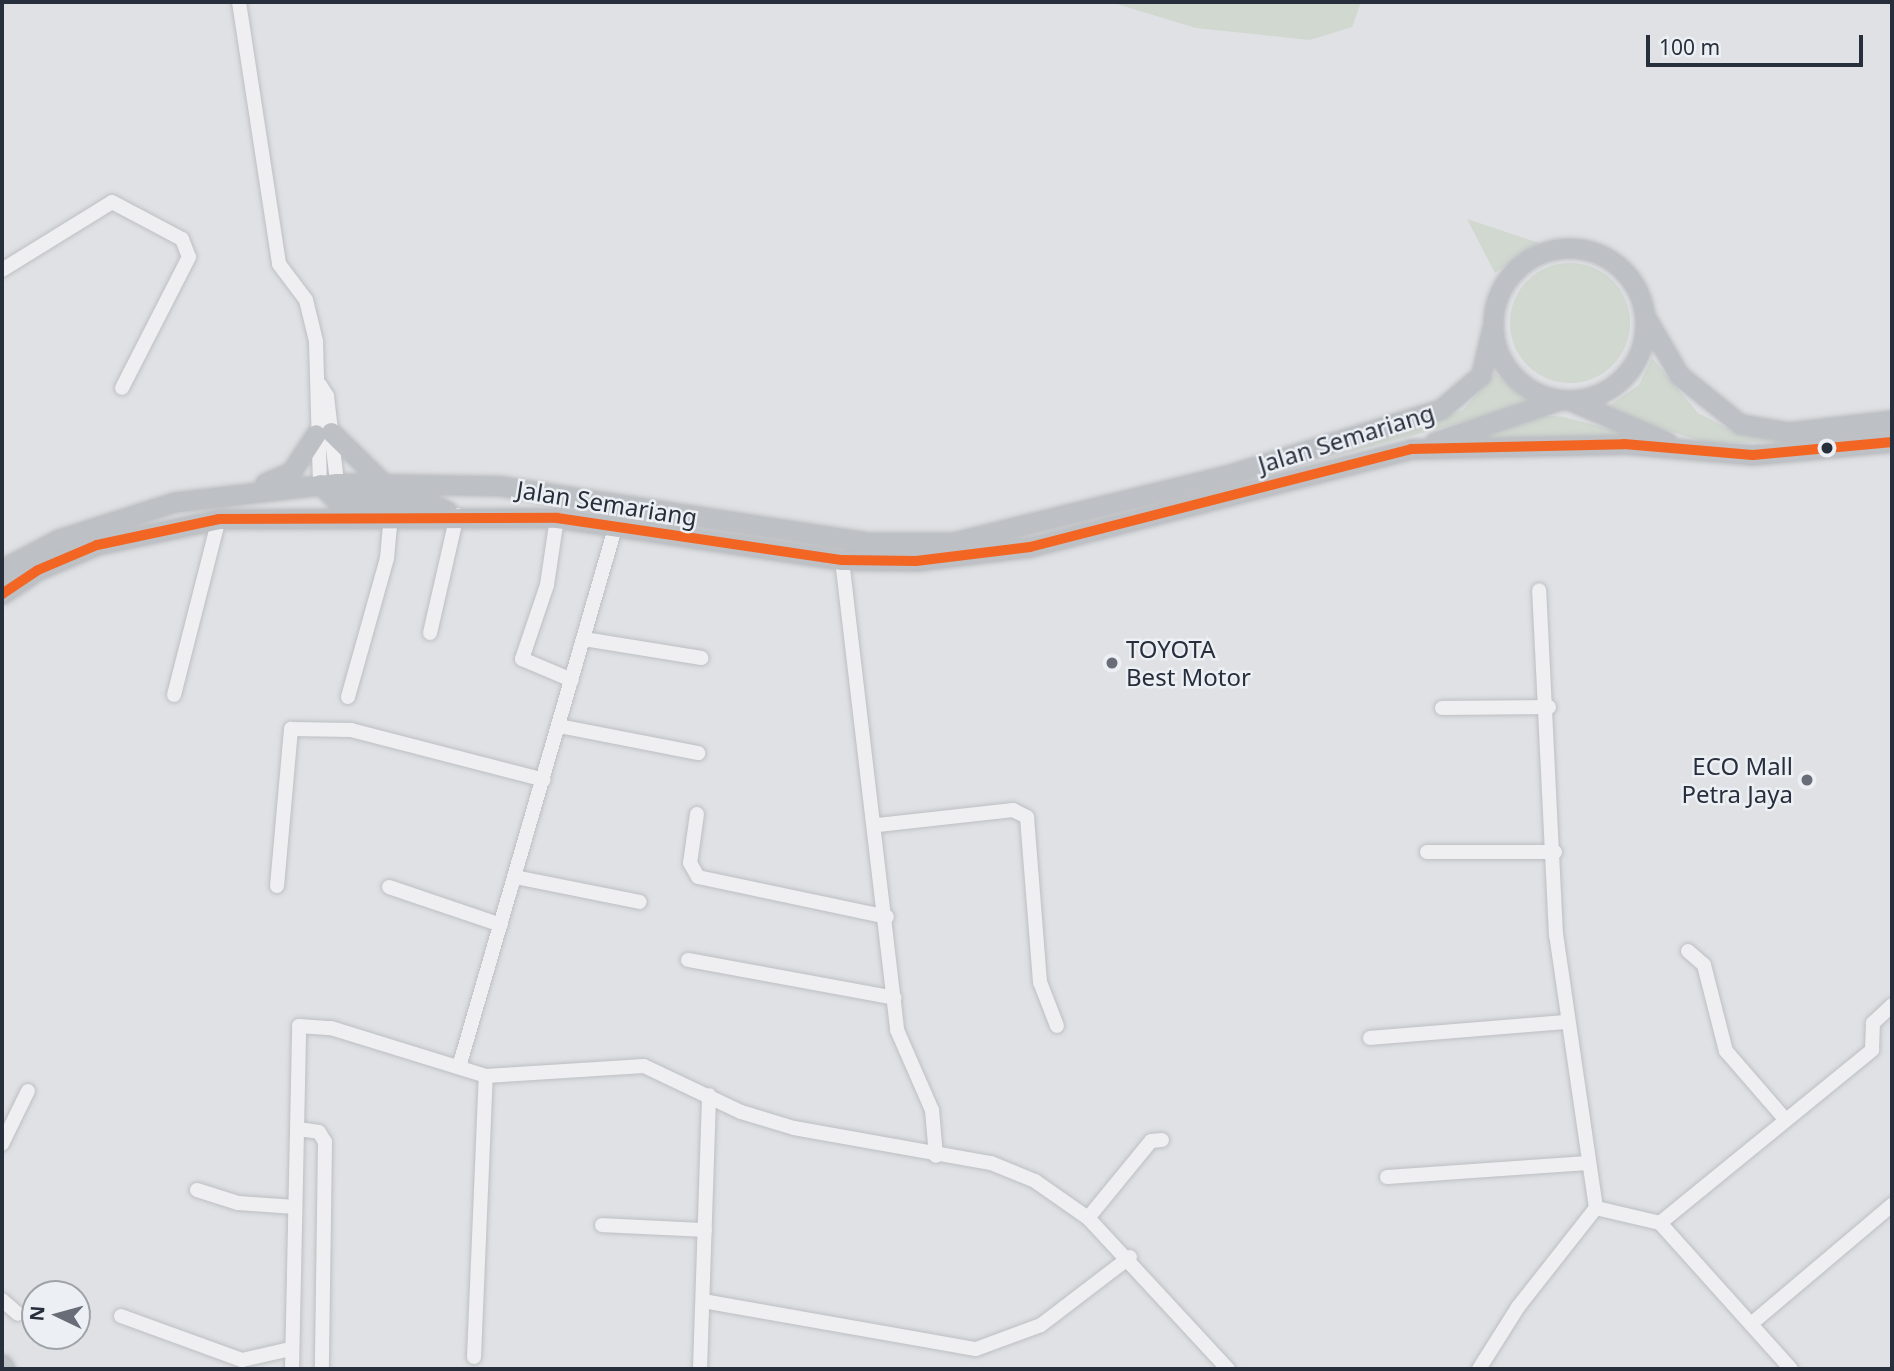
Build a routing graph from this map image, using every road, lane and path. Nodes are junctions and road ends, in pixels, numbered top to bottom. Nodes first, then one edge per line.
1 (239, 2) edge
2 (2, 270) edge
3 (1646, 317) junction
4 (1492, 328) junction
5 (122, 388) dead end
6 (1565, 402) junction
7 (1892, 420) edge
8 (323, 433) junction
9 (1892, 442) edge
10 (1411, 449) junction
11 (1688, 450) junction
12 (383, 483) junction
13 (329, 484) junction
14 (254, 488) junction
15 (391, 514) junction
16 (454, 515) junction
17 (557, 518) junction
18 (219, 519) junction
19 (616, 525) junction
20 (842, 560) junction
21 (2, 569) edge
22 (1539, 590) dead end
23 (2, 593) edge
24 (430, 633) dead end
25 (584, 639) junction
26 (701, 659) dead end
27 (572, 680) junction
28 (174, 695) dead end
29 (348, 697) dead end
30 (1549, 707) junction
31 (1442, 708) dead end
32 (559, 726) junction
33 (698, 753) dead end
34 (544, 780) junction
35 (697, 814) dead end
36 (878, 825) junction
37 (1427, 852) dead end
38 (1555, 852) junction
39 (515, 877) junction
40 (276, 886) dead end
41 (389, 887) dead end
42 (640, 902) dead end
43 (887, 918) junction
44 (501, 925) junction
45 (1688, 951) dead end
46 (688, 960) dead end
47 (895, 998) junction
48 (1892, 1005) edge
49 (1564, 1022) junction
50 (1056, 1026) dead end
51 (1370, 1038) dead end
52 (459, 1067) junction
53 (486, 1076) junction
54 (28, 1091) dead end
55 (709, 1096) junction
56 (1784, 1118) junction
57 (298, 1129) junction
58 (1162, 1140) dead end
59 (2, 1144) edge
60 (936, 1156) junction
61 (1588, 1163) junction
62 (1388, 1177) dead end
63 (197, 1190) dead end
64 (1892, 1205) edge
65 (295, 1207) junction
66 (1596, 1208) junction
67 (1088, 1218) junction
68 (1660, 1223) junction
69 (602, 1225) dead end
70 (705, 1230) junction
71 (1130, 1257) junction
72 (2, 1300) edge
73 (703, 1301) junction
74 (18, 1314) dead end
75 (121, 1316) dead end
76 (1751, 1324) junction
77 (290, 1349) junction
78 (474, 1357) dead end
79 (2, 1364) edge
80 (5, 1369) edge
81 (292, 1369) edge
82 (322, 1369) edge
83 (700, 1369) edge
84 (1228, 1369) edge
85 (1479, 1369) edge
86 (1791, 1369) edge

1 - 8 street
2 - 5 street
3 - 4 main road
3 - 6 main road
3 - 7 main road
4 - 6 main road
4 - 12 main road, Jalan Semariang
6 - 10 main road
6 - 11 main road
8 - 12 main road
8 - 13 street
8 - 14 main road
9 - 11 main road, Jalan Semariang
10 - 11 main road, Jalan Semariang
10 - 20 main road, Jalan Semariang
12 - 13 main road, Jalan Semariang
13 - 14 main road, Jalan Semariang
13 - 16 main road
14 - 21 main road, Jalan Semariang
15 - 16 main road, Jalan Semariang
15 - 18 main road, Jalan Semariang
15 - 29 street
16 - 17 main road, Jalan Semariang
16 - 24 street
17 - 19 main road, Jalan Semariang
17 - 27 street
18 - 23 main road, Jalan Semariang
18 - 28 street
19 - 20 main road, Jalan Semariang
19 - 25 street
20 - 36 street
22 - 30 street
25 - 26 street
25 - 27 street
27 - 32 street
30 - 31 street
30 - 38 street
32 - 33 street
32 - 34 street
34 - 39 street
34 - 40 street
35 - 43 street
36 - 43 street
36 - 50 street
37 - 38 street
38 - 49 street
39 - 42 street
39 - 44 street
41 - 44 street
43 - 47 street
44 - 52 street
45 - 56 street
46 - 47 street
47 - 60 street
48 - 56 street
49 - 51 street
49 - 61 street
52 - 53 street
52 - 57 street
53 - 55 street
53 - 78 street
54 - 59 street
55 - 60 street
55 - 70 street
56 - 68 street
57 - 65 street
57 - 82 street
58 - 67 street
60 - 67 street
61 - 62 street
61 - 66 street
63 - 65 street
64 - 76 street
65 - 77 street
66 - 68 street
66 - 85 street
67 - 71 street
68 - 76 street
69 - 70 street
70 - 73 street
71 - 73 street
71 - 84 street
72 - 74 street
73 - 83 street
75 - 77 street
76 - 86 street
77 - 81 street
79 - 80 main road

